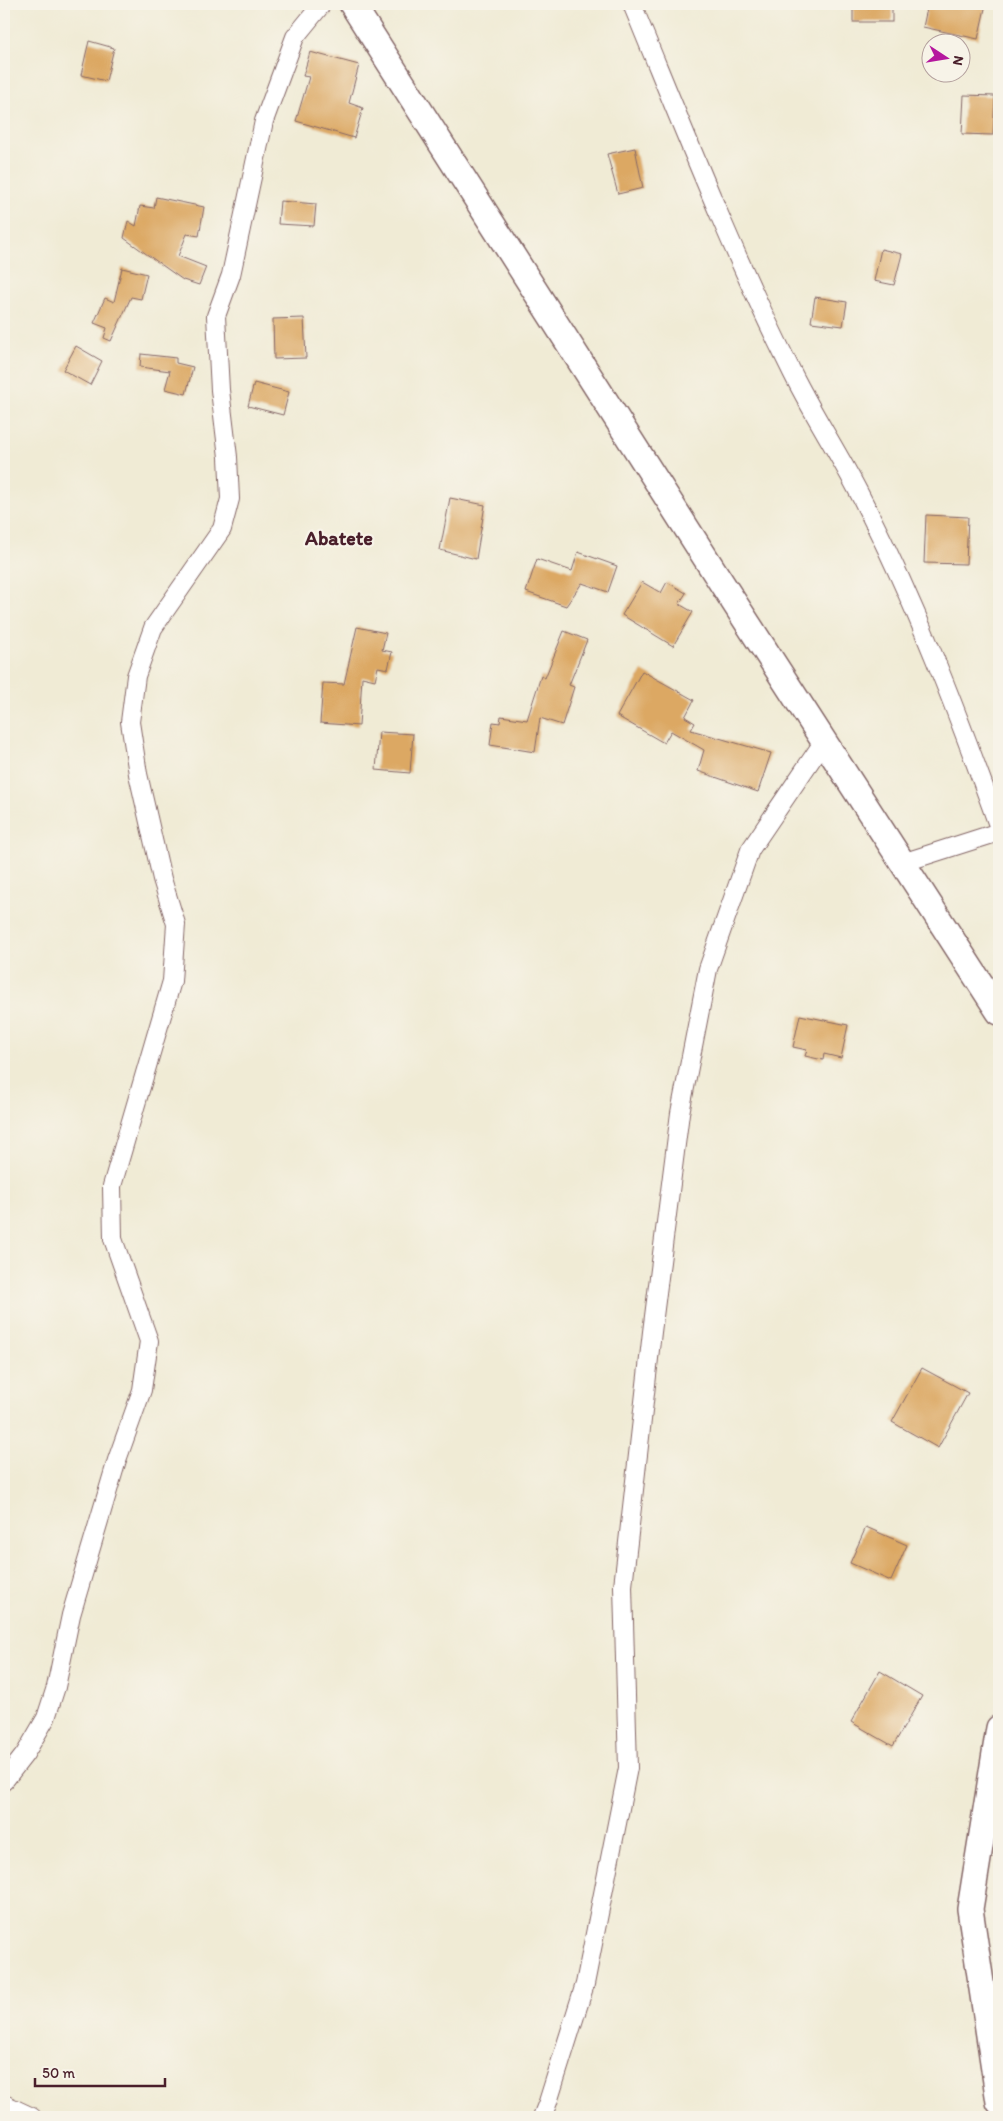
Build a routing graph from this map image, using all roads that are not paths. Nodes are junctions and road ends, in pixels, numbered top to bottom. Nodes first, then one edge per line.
1 (322, 4) edge
2 (352, 4) edge
3 (632, 4) edge
4 (824, 741) junction
5 (999, 828) edge
6 (999, 832) edge
7 (902, 862) junction
8 (999, 1012) edge
9 (999, 1728) edge
10 (4, 1781) edge
11 (999, 2102) edge
12 (4, 2104) edge
13 (32, 2117) edge
14 (542, 2117) edge

1 - 10 street
2 - 4 main road
3 - 5 street
4 - 7 main road
4 - 14 street
6 - 7 street
7 - 8 main road
9 - 11 main road
12 - 13 street

